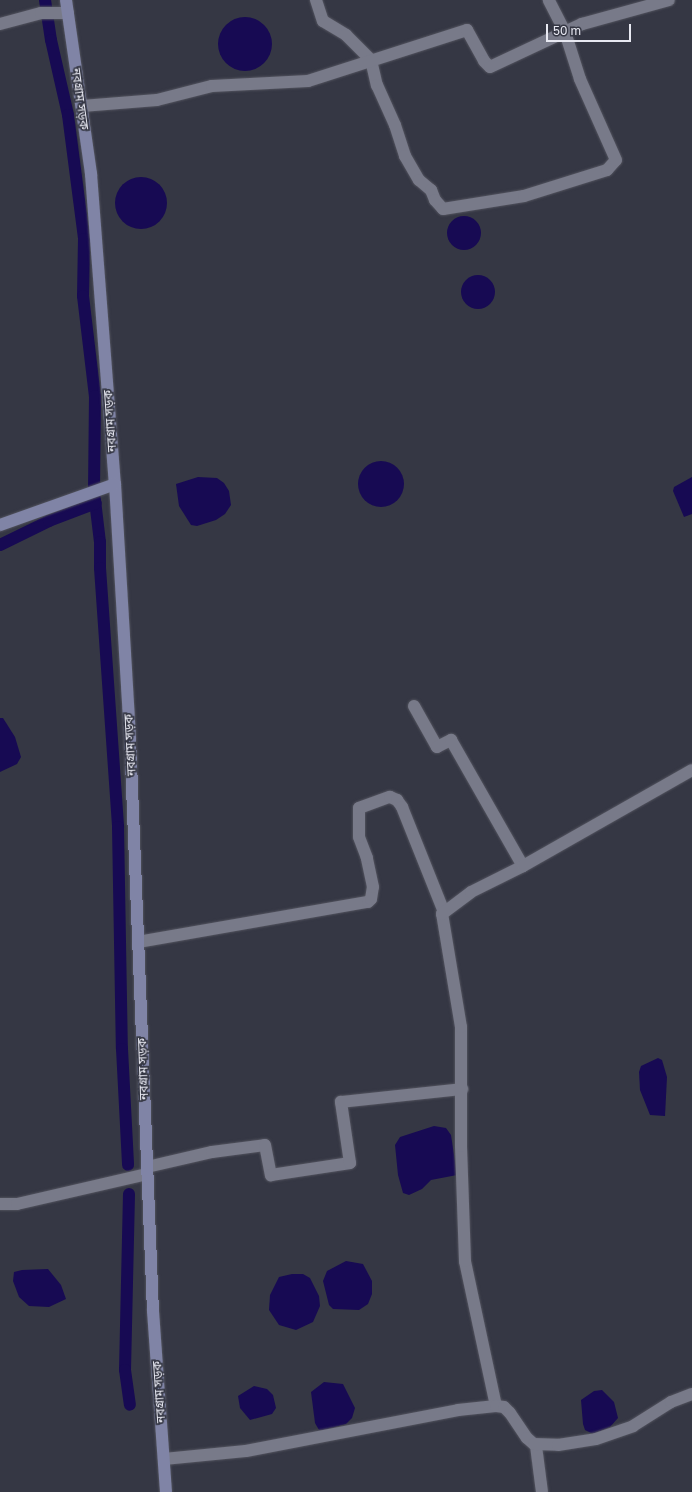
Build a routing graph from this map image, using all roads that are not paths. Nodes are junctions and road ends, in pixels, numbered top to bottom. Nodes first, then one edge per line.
1 (66, 0) edge
2 (316, 0) edge
3 (549, 0) edge
4 (669, 0) edge
5 (63, 13) junction
6 (0, 24) edge
7 (565, 32) junction
8 (371, 60) junction
9 (82, 106) junction
10 (111, 485) junction
11 (0, 525) edge
12 (414, 706) dead end
13 (692, 770) edge
14 (523, 866) junction
15 (444, 912) junction
16 (138, 942) junction
17 (462, 1089) junction
18 (147, 1170) junction
19 (0, 1204) edge
20 (692, 1394) edge
21 (496, 1406) junction
22 (536, 1446) junction
23 (164, 1459) junction
24 (166, 1492) edge
25 (542, 1492) edge

1 - 5 main road, নবগ্রাম সড়ক
2 - 8 street
3 - 7 street
4 - 7 street
5 - 6 street
5 - 9 main road, নবগ্রাম সড়ক
7 - 8 street
7 - 8 street
8 - 9 street
9 - 10 main road, নবগ্রাম সড়ক
10 - 11 main road
10 - 16 main road, নবগ্রাম সড়ক
12 - 14 street
13 - 14 street
14 - 15 street
15 - 16 street
15 - 17 street
16 - 18 main road, নবগ্রাম সড়ক
17 - 18 street
17 - 21 street
18 - 19 street
18 - 23 main road, নবগ্রাম সড়ক
20 - 22 street
21 - 22 street
21 - 23 street
22 - 25 street
23 - 24 main road, নবগ্রাম সড়ক

